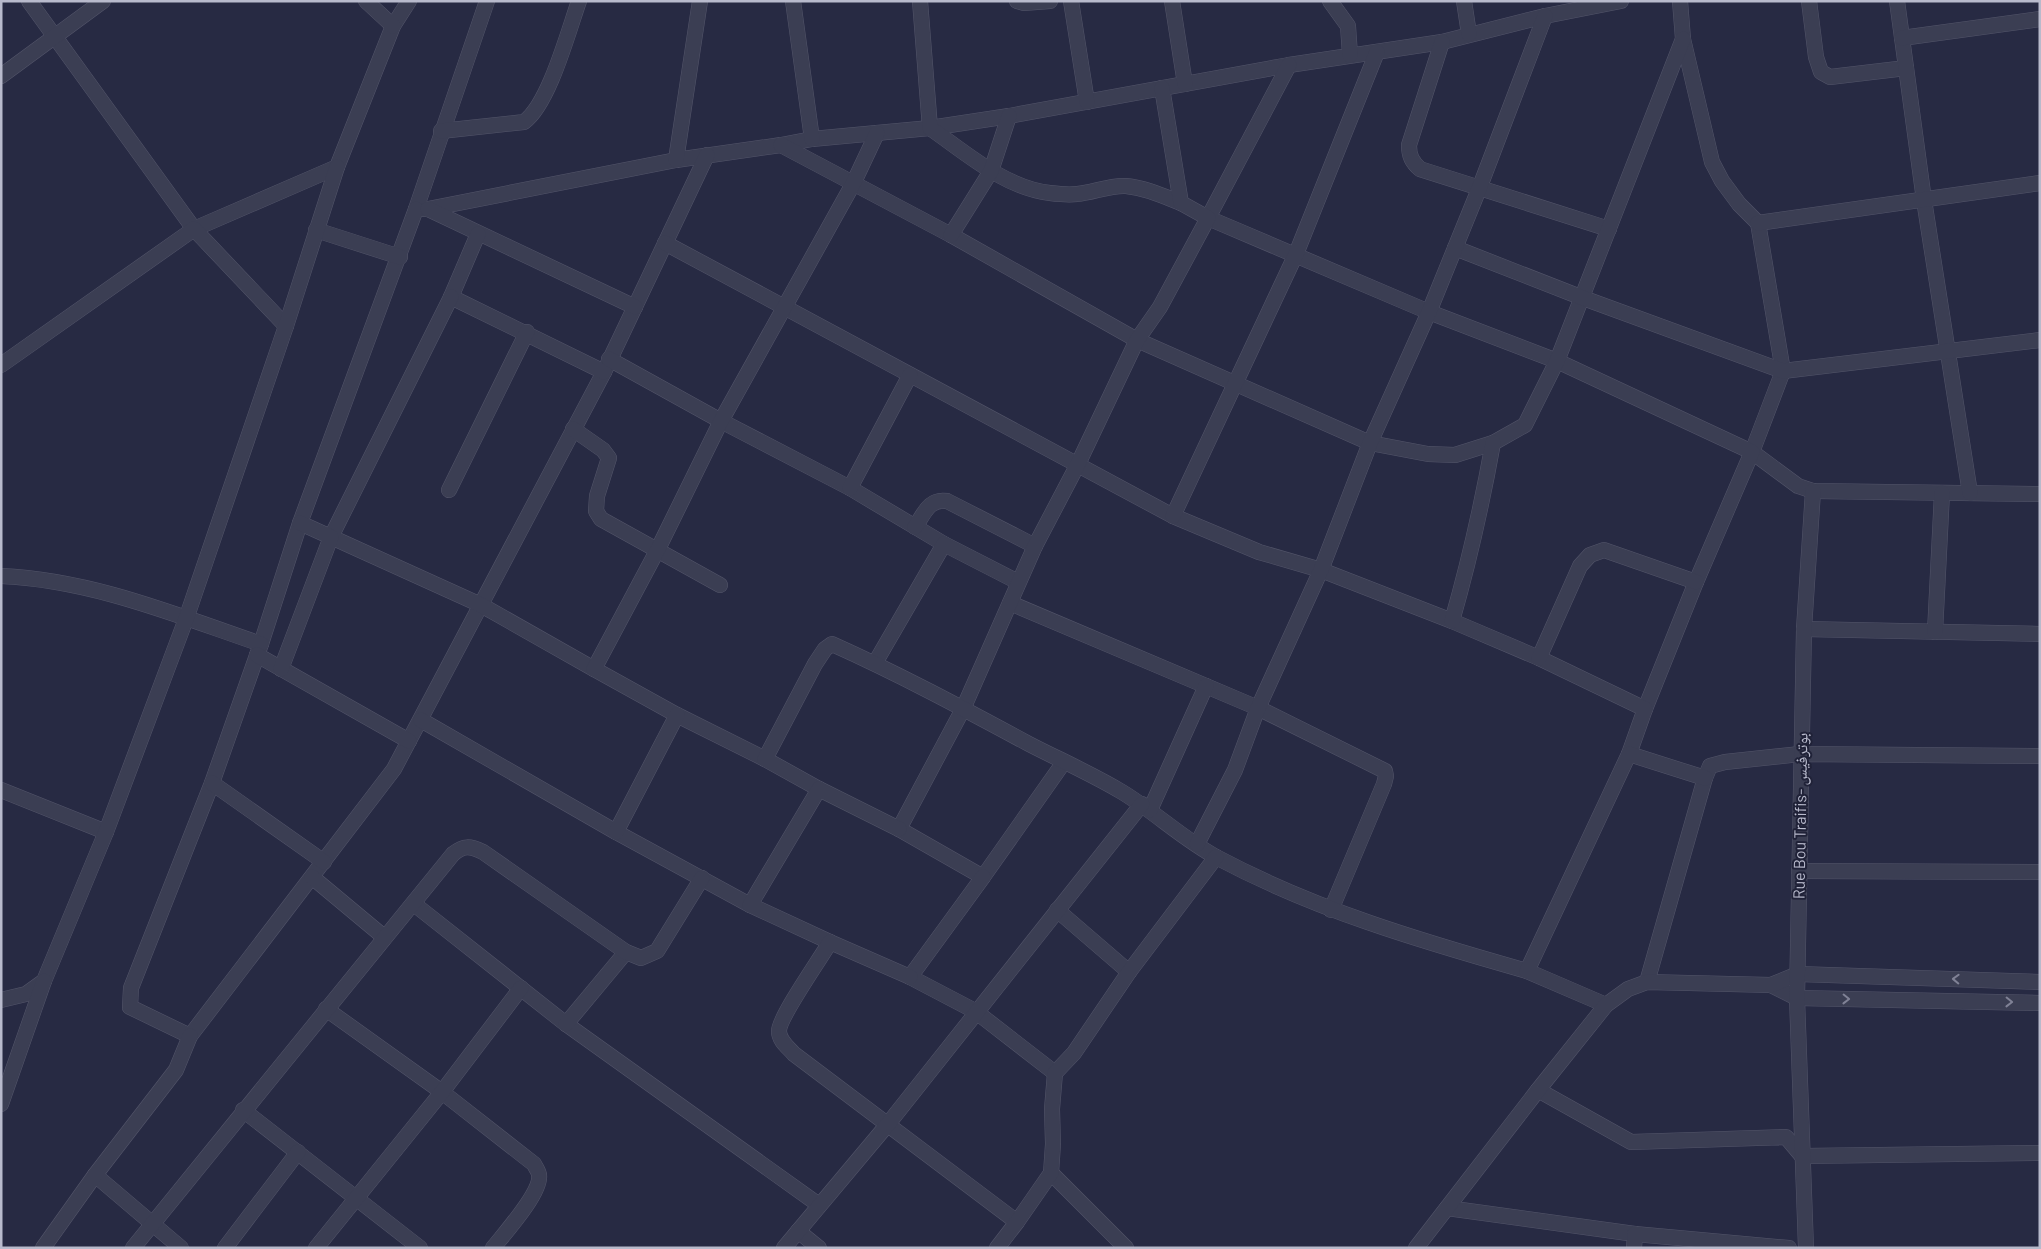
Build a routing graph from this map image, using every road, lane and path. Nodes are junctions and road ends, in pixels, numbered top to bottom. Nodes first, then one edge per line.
1 (29, 1) edge
2 (103, 1) edge
3 (366, 1) edge
4 (409, 1) edge
5 (487, 1) edge
6 (700, 1) edge
7 (793, 1) edge
8 (920, 1) edge
9 (1017, 1) edge
10 (1050, 1) edge
11 (1071, 1) edge
12 (1172, 1) edge
13 (1330, 1) edge
14 (1464, 1) edge
15 (1621, 1) edge
16 (1680, 1) edge
17 (1809, 1) edge
18 (1897, 1) edge
19 (577, 2) edge
20 (1603, 3) edge
21 (1545, 16) junction
22 (2040, 19) edge
23 (394, 26) junction
24 (1469, 34) junction
25 (54, 36) junction
26 (1902, 38) junction
27 (1683, 40) junction
28 (1442, 42) junction
29 (1377, 52) junction
30 (1350, 55) junction
31 (1289, 65) junction
32 (1906, 68) junction
33 (1, 76) edge
34 (1185, 84) junction
35 (1162, 88) junction
36 (1087, 102) junction
37 (1009, 116) junction
38 (930, 128) junction
39 (441, 131) junction
40 (877, 133) junction
41 (812, 139) junction
42 (781, 145) junction
43 (707, 154) junction
44 (676, 160) junction
45 (337, 167) junction
46 (991, 171) junction
47 (2040, 183) edge
48 (853, 184) junction
49 (1479, 189) junction
50 (1924, 200) junction
51 (1180, 203) junction
52 (422, 209) junction
53 (1208, 218) junction
54 (1758, 223) junction
55 (194, 229) junction
56 (1609, 229) junction
57 (316, 230) junction
58 (478, 234) junction
59 (952, 235) junction
60 (665, 243) junction
61 (1455, 248) junction
62 (1296, 254) junction
63 (400, 257) junction
64 (451, 297) junction
65 (1583, 298) junction
66 (785, 306) junction
67 (635, 307) junction
68 (1429, 312) junction
69 (286, 326) junction
70 (527, 332) junction
71 (1137, 340) junction
72 (2040, 340) edge
73 (1948, 352) junction
74 (1558, 361) junction
75 (1, 365) edge
76 (607, 365) junction
77 (1783, 371) junction
78 (910, 375) junction
79 (1234, 383) junction
80 (721, 421) junction
81 (574, 429) junction
82 (1370, 443) junction
83 (1493, 443) junction
84 (1752, 452) junction
85 (1078, 464) junction
86 (850, 488) junction
87 (449, 490) dead end
88 (1813, 491) junction
89 (1942, 493) junction
90 (1970, 493) junction
91 (2040, 494) edge
92 (1173, 516) junction
93 (300, 523) junction
94 (915, 527) junction
95 (331, 537) junction
96 (944, 544) junction
97 (1035, 546) junction
98 (658, 549) junction
99 (1321, 570) junction
100 (1, 576) edge
101 (1018, 582) junction
102 (1696, 582) junction
103 (720, 585) dead end
104 (1010, 603) junction
105 (481, 605) junction
106 (186, 619) junction
107 (1452, 621) junction
108 (1804, 628) junction
109 (1935, 632) junction
110 (2040, 634) edge
111 (259, 650) junction
112 (1539, 658) junction
113 (875, 663) junction
114 (281, 669) junction
115 (594, 669) junction
116 (1206, 686) junction
117 (1258, 708) junction
118 (963, 709) junction
119 (1645, 709) junction
120 (677, 715) junction
121 (421, 720) junction
122 (409, 741) junction
123 (1629, 754) junction
124 (1800, 754) junction
125 (2040, 756) edge
126 (765, 759) junction
127 (1064, 762) junction
128 (1705, 778) junction
129 (212, 782) junction
130 (819, 789) junction
131 (1, 790) edge
132 (1146, 807) junction
133 (899, 829) junction
134 (106, 832) junction
135 (616, 832) junction
136 (1197, 844) junction
137 (1216, 857) junction
138 (324, 862) junction
139 (1799, 871) junction
140 (2040, 872) edge
141 (312, 877) junction
142 (702, 878) junction
143 (983, 878) junction
144 (414, 904) junction
145 (750, 904) junction
146 (1057, 910) junction
147 (1331, 910) junction
148 (384, 937) junction
149 (830, 942) junction
150 (626, 952) junction
151 (1527, 971) junction
152 (1129, 972) junction
153 (1798, 974) junction
154 (910, 977) junction
155 (44, 981) junction
156 (1647, 982) junction
157 (2040, 982) edge
158 (1771, 985) junction
159 (521, 988) junction
160 (1798, 998) junction
161 (1, 1000) edge
162 (2040, 1003) edge
163 (1606, 1005) junction
164 (326, 1009) junction
165 (975, 1012) junction
166 (566, 1024) junction
167 (190, 1036) junction
168 (1055, 1073) junction
169 (1538, 1090) junction
170 (442, 1092) junction
171 (1, 1104) edge
172 (243, 1110) junction
173 (888, 1124) junction
174 (298, 1152) junction
175 (2040, 1153) edge
176 (1802, 1156) junction
177 (1051, 1173) junction
178 (95, 1175) junction
179 (356, 1198) junction
180 (819, 1206) junction
181 (1447, 1208) junction
182 (1018, 1222) junction
183 (151, 1224) junction
184 (798, 1231) junction
185 (1635, 1241) edge
186 (43, 1248) edge
187 (133, 1248) edge
188 (181, 1248) edge
189 (224, 1248) edge
190 (316, 1248) edge
191 (420, 1248) edge
192 (493, 1248) edge
193 (784, 1248) edge
194 (819, 1248) edge
195 (997, 1248) edge
196 (1126, 1248) edge
197 (1416, 1248) edge
198 (1789, 1248) edge
199 (1806, 1248) edge

1 - 25 street
2 - 25 street
3 - 23 street
4 - 23 street
5 - 39 street
6 - 44 street
7 - 41 street
8 - 38 street
9 - 10 street
11 - 36 street
12 - 34 street
13 - 30 street
14 - 24 street
15 - 20 street
16 - 27 street
17 - 32 street
18 - 26 street
19 - 39 street
20 - 21 street
21 - 24 street
21 - 49 street
22 - 26 street
23 - 45 street
24 - 28 street
25 - 33 street
25 - 55 street
26 - 32 street
27 - 54 street
27 - 56 street
28 - 29 street
28 - 49 street
29 - 30 street
29 - 62 street
30 - 31 street
31 - 34 street
31 - 53 street
32 - 50 street
34 - 35 street
35 - 36 street
35 - 51 street
36 - 37 street
37 - 38 street
37 - 46 street
38 - 40 street
38 - 46 street
39 - 52 street
40 - 41 street
40 - 48 street
41 - 42 street
42 - 43 street
42 - 48 street
43 - 44 street
43 - 60 street
44 - 52 street
45 - 55 street
45 - 57 street
46 - 51 street
46 - 59 street
47 - 50 street
48 - 59 street
48 - 66 street
49 - 56 street
49 - 61 street
50 - 54 street
50 - 73 street
51 - 53 street
52 - 58 street
52 - 63 street
53 - 62 street
53 - 71 street
54 - 77 street
55 - 69 street
55 - 75 street
56 - 65 street
57 - 63 street
57 - 69 street
58 - 64 street
58 - 67 street
59 - 71 street
60 - 66 street
60 - 67 street
61 - 65 street
61 - 68 street
62 - 68 street
62 - 79 street
63 - 93 street
64 - 70 street
64 - 95 street
65 - 74 street
65 - 77 street
66 - 78 street
66 - 80 street
67 - 76 street
68 - 74 street
68 - 82 street
69 - 106 street
70 - 76 street
70 - 87 street
71 - 79 street
71 - 85 street
72 - 73 street
73 - 77 street
73 - 90 street
74 - 83 street
74 - 84 street
76 - 80 street
76 - 81 street
77 - 84 street
78 - 85 street
78 - 86 street
79 - 82 street
79 - 92 street
80 - 86 street
80 - 98 street
81 - 98 street
81 - 105 street
82 - 83 street
82 - 99 street
83 - 107 street
84 - 88 street
84 - 102 street
85 - 92 street
85 - 97 street
86 - 94 street
88 - 89 street
88 - 108 street, Rue Bou Traifis- بوترفيس
89 - 90 street
89 - 109 street
90 - 91 street
92 - 99 street
93 - 95 street
93 - 111 street
94 - 96 street
94 - 97 street
95 - 105 street
95 - 114 street
96 - 101 street
96 - 113 street
97 - 101 street
98 - 103 street
98 - 115 street
99 - 107 street
99 - 117 street
100 - 106 street
101 - 104 street
102 - 112 street
102 - 119 street
104 - 116 street
104 - 118 street
105 - 115 street
105 - 121 street
106 - 111 street
106 - 134 street
107 - 112 street
108 - 109 street
108 - 124 street, Rue Bou Traifis- بوترفيس
109 - 110 street
111 - 114 street
111 - 129 street
112 - 119 street
113 - 118 street
113 - 126 street
114 - 122 street
115 - 120 street
116 - 117 street
116 - 132 street
117 - 136 street
117 - 147 street
118 - 127 street
118 - 133 street
119 - 123 street
120 - 126 street
120 - 135 street
121 - 122 street
121 - 135 street
122 - 138 street
123 - 128 street
123 - 151 street
124 - 125 street
124 - 128 street
124 - 139 street, Rue Bou Traifis- بوترفيس
126 - 130 street
127 - 132 street
127 - 143 street
128 - 156 street
129 - 138 street
129 - 167 street
130 - 133 street
130 - 145 street
131 - 134 street
132 - 136 street
132 - 146 street
133 - 143 street
134 - 155 street
135 - 142 street
136 - 137 street
137 - 147 street
137 - 152 street
138 - 141 street
139 - 140 street
139 - 153 street, Rue Bou Traifis- بوترفيس
141 - 148 street
141 - 167 street
142 - 145 street
142 - 150 street
143 - 154 street
144 - 148 street
144 - 150 street
144 - 159 street
145 - 149 street
146 - 152 street
146 - 165 street
147 - 151 street
148 - 164 street
149 - 154 street
149 - 173 street
150 - 166 street
151 - 163 street
152 - 168 street
157 -> 153 street
153 - 158 street
153 - 160 street, Rue Bou Traifis- بوترفيس
154 - 165 street
155 - 161 street
155 - 171 street
156 - 158 street
156 - 163 street
158 - 160 street
159 - 166 street
159 - 170 street
160 -> 162 street
160 - 176 street, Rue Bou Traifis- بوترفيس
163 - 169 street
164 - 170 street
164 - 172 street
165 - 168 street
165 - 173 street
166 - 180 street
167 - 178 street
168 - 177 street
169 - 176 street
169 - 181 street
170 - 179 street
170 - 192 street
172 - 174 street
172 - 183 street
173 - 180 street
173 - 182 street
174 - 179 street
174 - 189 street
175 - 176 street
176 - 199 street
177 - 182 street
177 - 196 street
178 - 183 street
178 - 186 street
179 - 190 street
179 - 191 street
180 - 184 street
181 - 185 street
181 - 197 street
182 - 195 street
183 - 187 street
183 - 188 street
184 - 193 street
184 - 194 street
185 - 198 street

